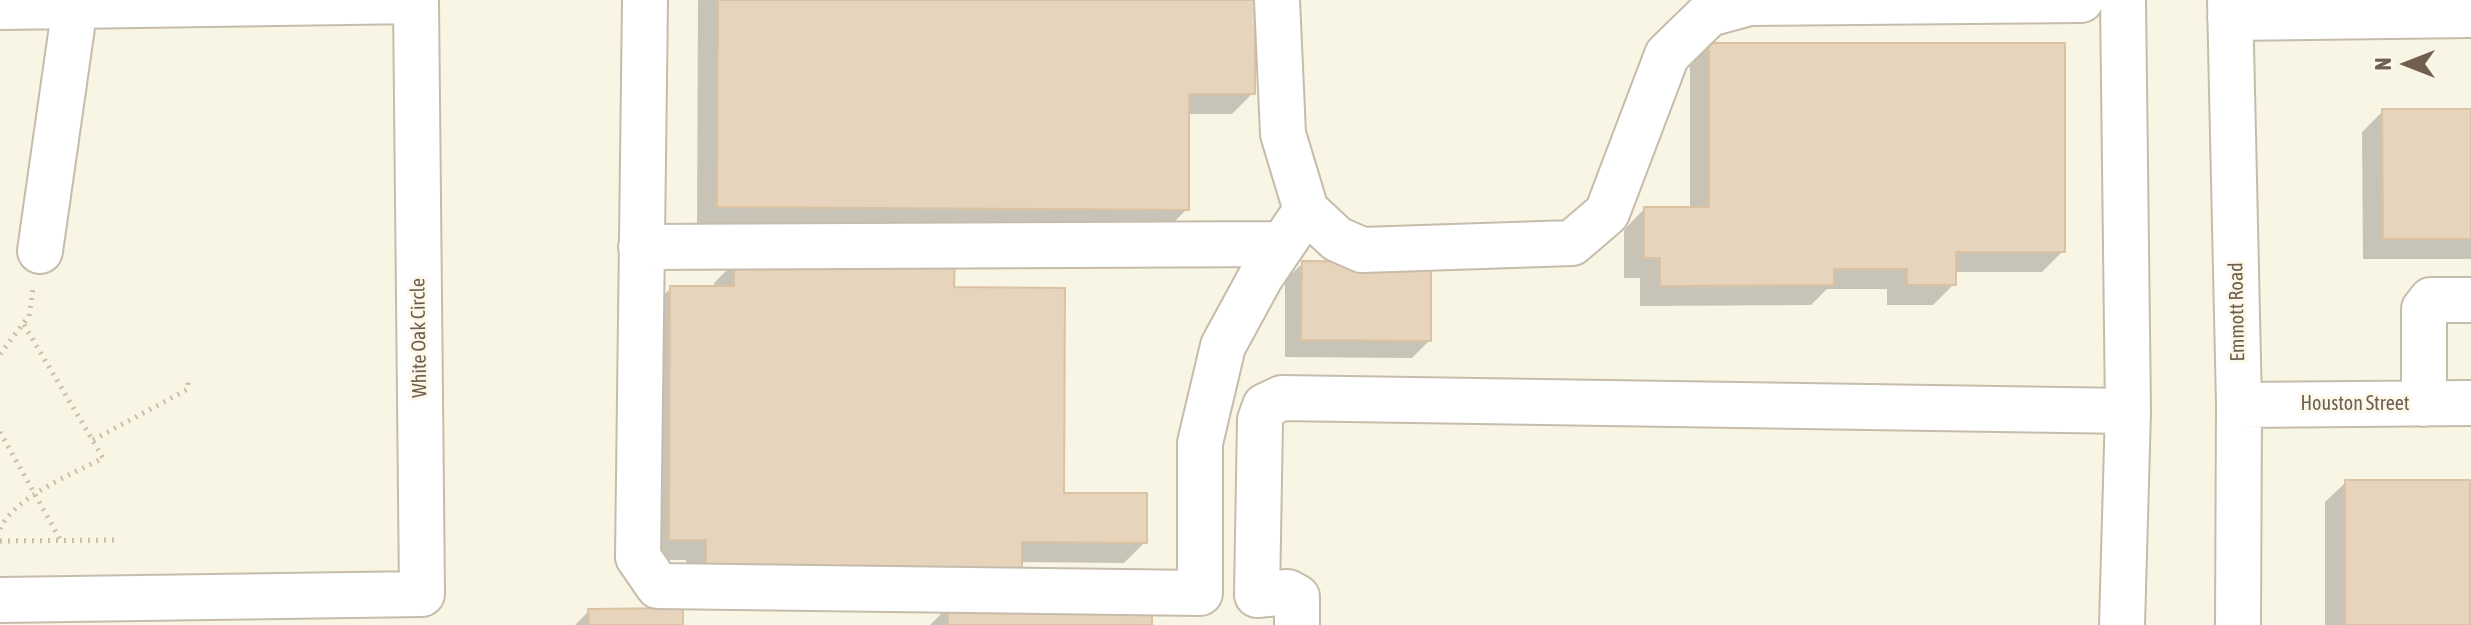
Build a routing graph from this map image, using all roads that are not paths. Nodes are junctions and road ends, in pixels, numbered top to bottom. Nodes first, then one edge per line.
1 (645, 0) edge
2 (1277, 0) edge
3 (2081, 0) edge
4 (2123, 0) edge
5 (75, 6) junction
6 (0, 7) edge
7 (2230, 9) edge
8 (2471, 15) edge
9 (1295, 227) junction
10 (641, 247) junction
11 (40, 251) road end
12 (2471, 300) edge
13 (2471, 403) edge
14 (2424, 404) junction
15 (2239, 405) junction
16 (2128, 411) junction
17 (0, 600) edge
18 (1264, 617) edge
19 (2122, 625) edge
20 (2238, 625) edge

1 - 10 street
2 - 9 street
3 - 9 street
4 - 16 street
5 - 6 street, White Oak Circle
5 - 11 street
5 - 17 street, White Oak Circle
7 - 8 street
7 - 15 street, Emmott Road
9 - 10 street
9 - 10 street
12 - 14 street
13 - 14 street, Houston Street
14 - 15 street, Houston Street
15 - 20 street, Emmott Road
16 - 18 street
16 - 19 street

